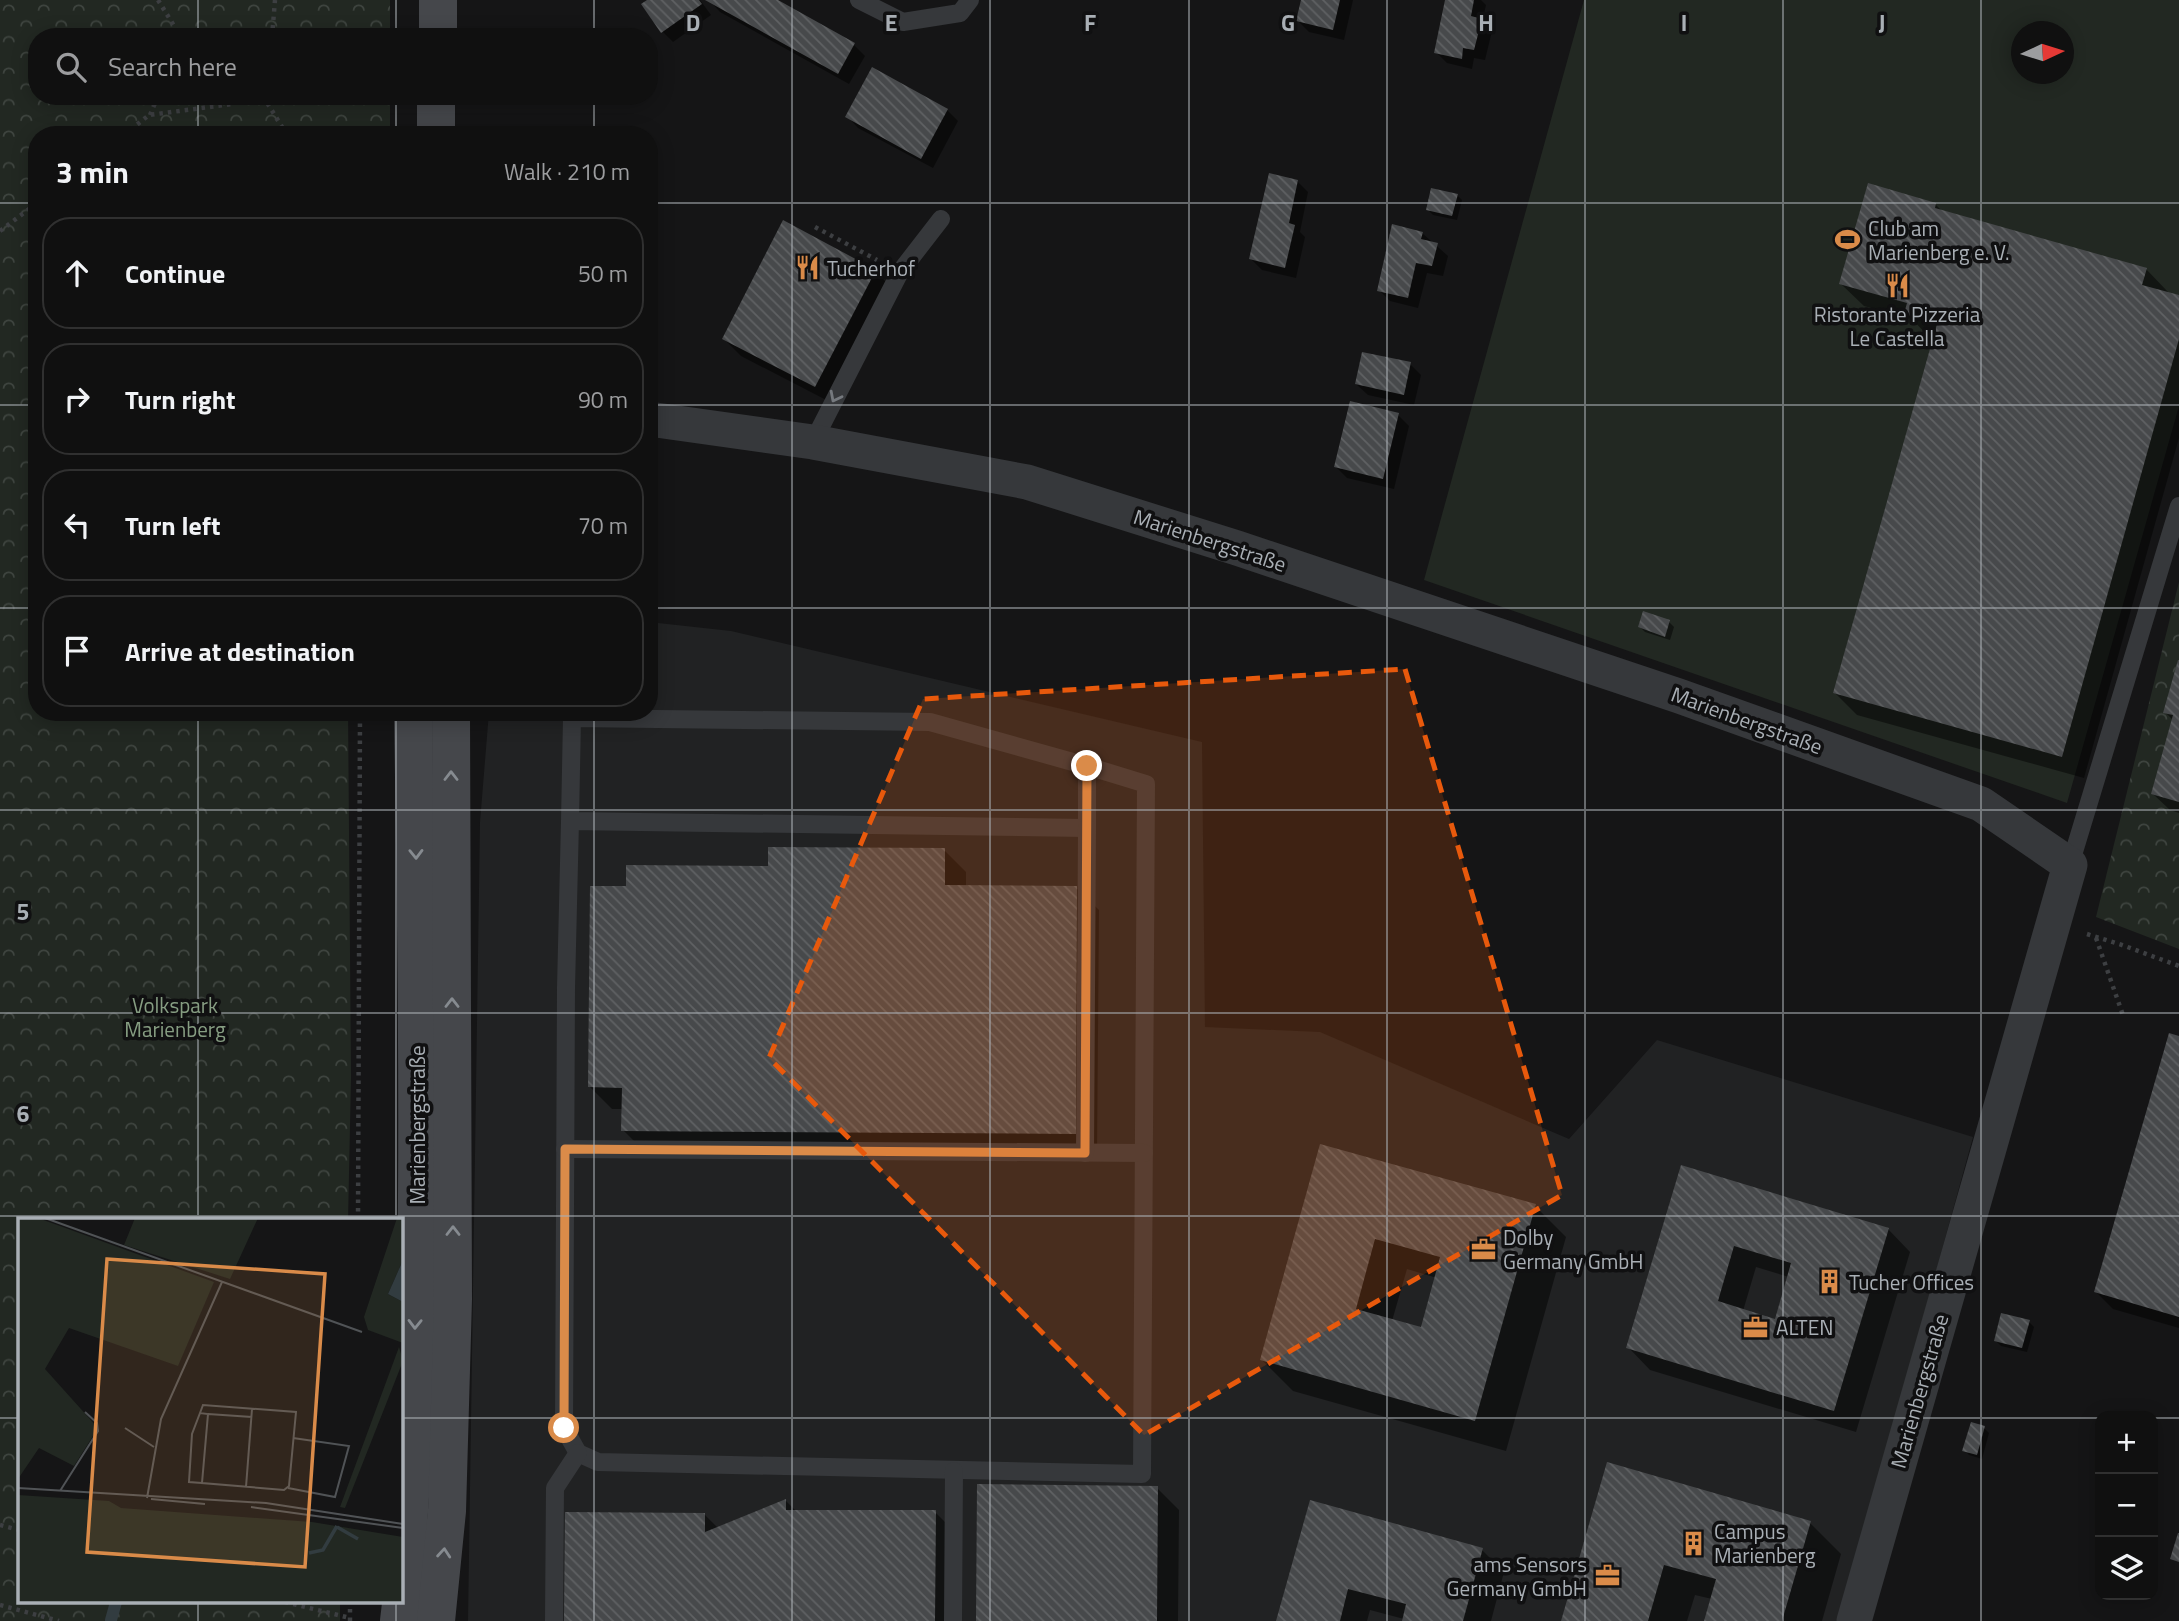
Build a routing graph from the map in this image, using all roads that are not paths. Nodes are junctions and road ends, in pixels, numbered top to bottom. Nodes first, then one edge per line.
1 (438, 0) edge
2 (859, 0) edge
3 (971, 0) edge
4 (438, 28) edge
5 (436, 105) edge
6 (436, 126) edge
7 (941, 219) dead end
8 (658, 420) edge
9 (813, 442) junction
10 (2179, 506) edge
11 (658, 719) edge
12 (413, 721) edge
13 (450, 721) edge
14 (572, 721) edge
15 (1087, 766) junction
16 (570, 821) junction
17 (1087, 828) junction
18 (2070, 864) junction
19 (565, 1149) junction
20 (1085, 1153) junction
21 (1144, 1153) junction
22 (416, 1256) junction
23 (453, 1299) junction
24 (578, 1453) junction
25 (954, 1471) junction
26 (402, 1593) edge
27 (436, 1621) edge
28 (554, 1621) edge
29 (953, 1621) edge
30 (1854, 1621) edge

1 - 4 main road
2 - 3 lane
5 - 6 main road
7 -> 9 lane
8 - 9 street, Marienbergstraße
9 - 18 street, Marienbergstraße
10 - 18 lane
11 - 15 lane
12 -> 22 main road, Marienbergstraße
23 -> 13 main road, Marienbergstraße
14 - 16 lane
15 - 17 lane
15 - 21 lane
16 - 17 lane
16 - 19 lane
17 - 20 lane
18 - 30 street, Marienbergstraße
19 - 20 lane
19 - 24 lane
20 - 21 lane
21 - 25 lane
22 - 23 main road
22 -> 26 main road, Marienbergstraße
27 -> 23 main road, Marienbergstraße
24 - 25 lane
24 - 28 lane
25 - 29 lane

